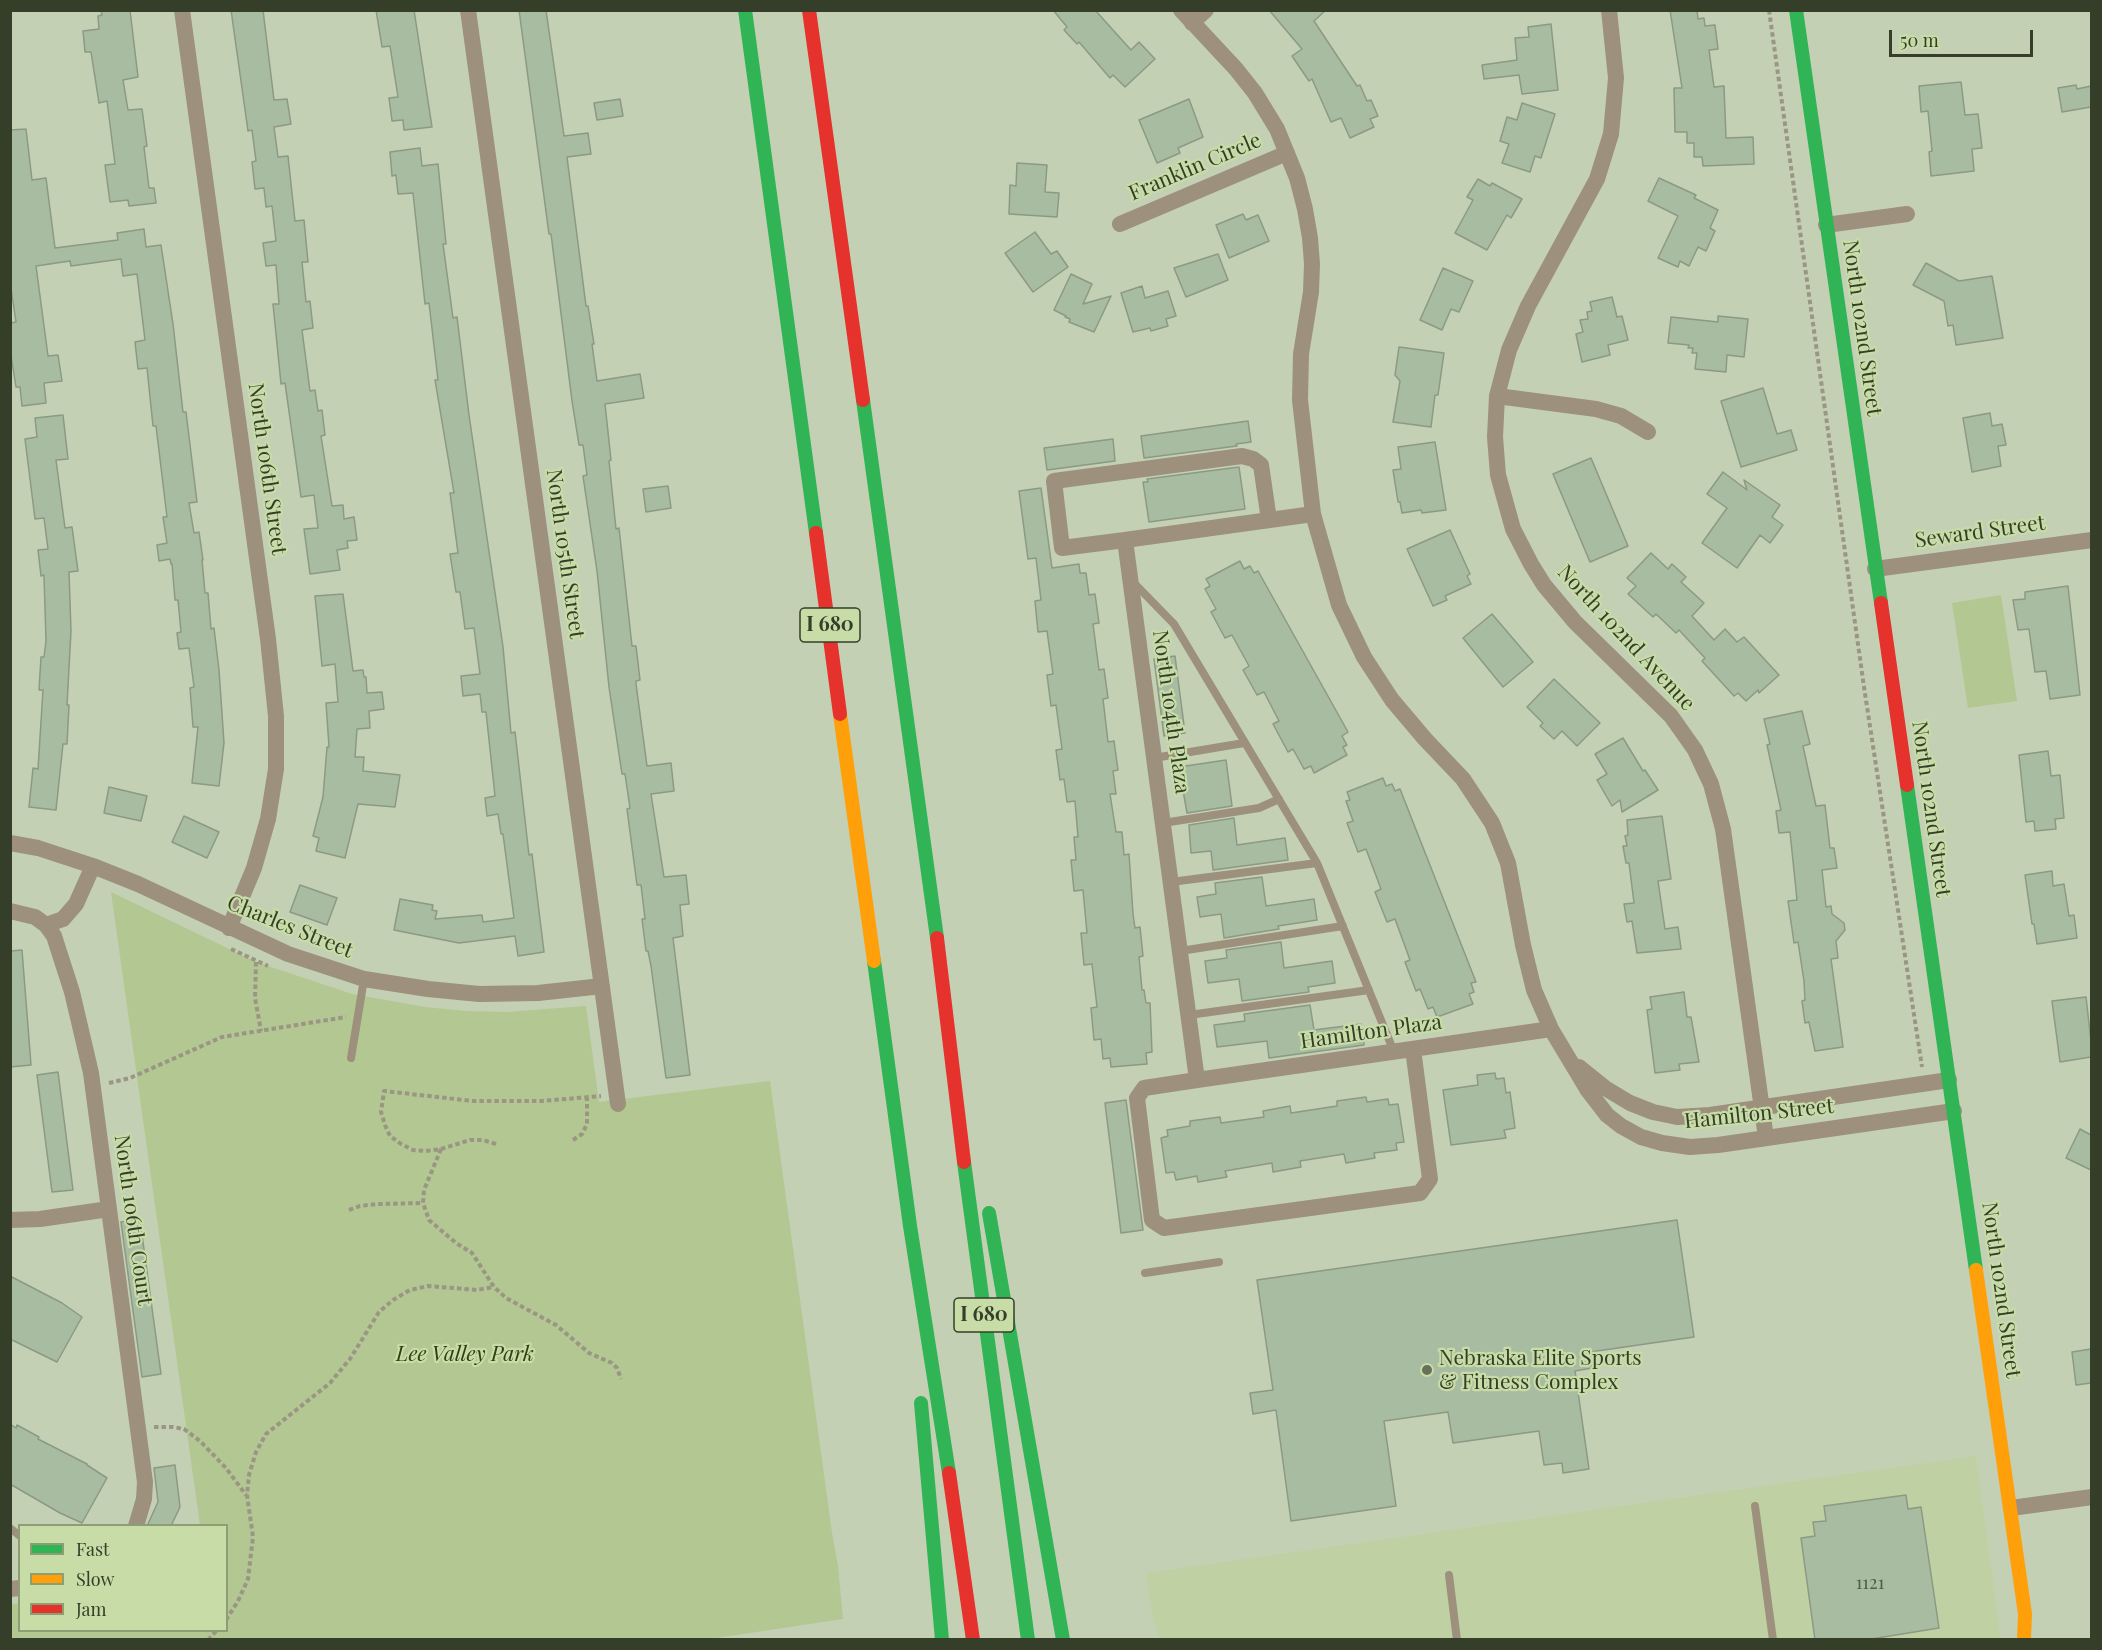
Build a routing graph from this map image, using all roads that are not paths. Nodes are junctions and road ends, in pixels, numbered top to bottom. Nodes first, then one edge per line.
1 (182, 10) edge
2 (468, 10) edge
3 (745, 10) edge
4 (809, 10) edge
5 (1206, 10) edge
6 (1609, 10) edge
7 (1796, 10) edge
8 (1187, 17) edge
9 (1287, 153) junction
10 (1907, 214) dead end
11 (1120, 224) dead end
12 (1826, 225) junction
13 (1497, 396) junction
14 (1648, 432) dead end
15 (1313, 514) junction
16 (1269, 520) junction
17 (1125, 540) junction
18 (2091, 540) edge
19 (1875, 570) junction
20 (1130, 579) junction
21 (1244, 743) junction
22 (1154, 759) junction
23 (1279, 799) junction
24 (1163, 823) junction
25 (10, 843) edge
26 (1317, 862) junction
27 (93, 866) junction
28 (1171, 882) junction
29 (10, 911) edge
30 (46, 925) junction
31 (1343, 926) junction
32 (229, 928) junction
33 (1180, 951) junction
34 (364, 979) junction
35 (602, 986) junction
36 (944, 989) junction
37 (1369, 990) junction
38 (1189, 1015) junction
39 (1551, 1029) junction
40 (1413, 1049) junction
41 (1394, 1052) junction
42 (351, 1058) dead end
43 (1571, 1060) junction
44 (1197, 1080) junction
45 (1949, 1080) junction
46 (617, 1099) road end
47 (1761, 1107) junction
48 (1954, 1112) junction
49 (1766, 1138) junction
50 (975, 1142) dead end
51 (987, 1200) dead end
52 (109, 1209) junction
53 (10, 1220) edge
54 (910, 1226) junction
55 (1219, 1262) dead end
56 (1145, 1273) dead end
57 (2091, 1497) edge
58 (1755, 1506) dead end
59 (2011, 1508) junction
60 (137, 1524) edge
61 (1449, 1575) dead end
62 (2025, 1614) junction
63 (942, 1640) edge
64 (974, 1640) edge
65 (1028, 1640) edge
66 (1063, 1640) edge
67 (1457, 1640) edge
68 (1773, 1640) edge
69 (2024, 1640) edge
70 (2037, 1640) edge

1 - 32 street, North 106th Street
2 - 35 street, North 105th Street
3 - 54 main road, I 680
4 - 36 main road, I 680
5 - 8 street
6 - 13 street, North 102nd Avenue
7 - 12 main road, North 102nd Street
8 - 9 street
9 - 11 street, Franklin Circle
9 - 15 street
10 - 12 street
12 - 19 main road, North 102nd Street
13 - 14 street
13 - 47 street, North 102nd Avenue
15 - 16 street
15 - 39 street
16 - 17 street
16 - 17 street
17 - 20 street, North 104th Plaza
18 - 19 street, Seward Street
19 - 45 main road, North 102nd Street
20 - 21 lane
20 - 22 street, North 104th Plaza
21 - 22 lane
21 - 23 lane
22 - 24 street, North 104th Plaza
23 - 24 lane
23 - 26 lane
24 - 28 street, North 104th Plaza
25 - 27 street, Charles Street
26 - 28 lane
26 - 31 lane
27 - 30 street
27 - 32 street, Charles Street
28 - 33 street, North 104th Plaza
29 - 30 street
30 - 52 street, North 106th Court
31 - 33 lane
31 - 37 lane
32 - 34 street, Charles Street
33 - 38 street, North 104th Plaza
34 - 35 street, Charles Street
34 - 42 lane
35 - 46 street, North 105th Street
36 - 50 main road
36 - 65 main road, I 680
37 - 38 lane
37 - 41 lane
38 - 44 street, North 104th Plaza
39 - 40 street, Hamilton Plaza
39 - 43 street
40 - 41 street, Hamilton Plaza
40 - 44 street, Hamilton Plaza
41 - 44 street, Hamilton Plaza
43 - 47 street, Hamilton Street
43 - 49 street, Hamilton Street
45 - 47 street, Hamilton Street
45 - 48 main road, North 102nd Street
47 - 49 street, North 102nd Avenue
48 - 49 street, Hamilton Street
48 - 59 main road, North 102nd Street
51 - 66 main road
52 - 53 street
52 - 60 street, North 106th Court
54 - 63 main road
54 - 64 main road, I 680
55 - 56 lane
57 - 59 street
58 - 68 lane
59 - 62 main road, North 102nd Street
61 - 67 lane
62 - 69 main road, North 102nd Street
62 - 70 main road, North 102nd Street

